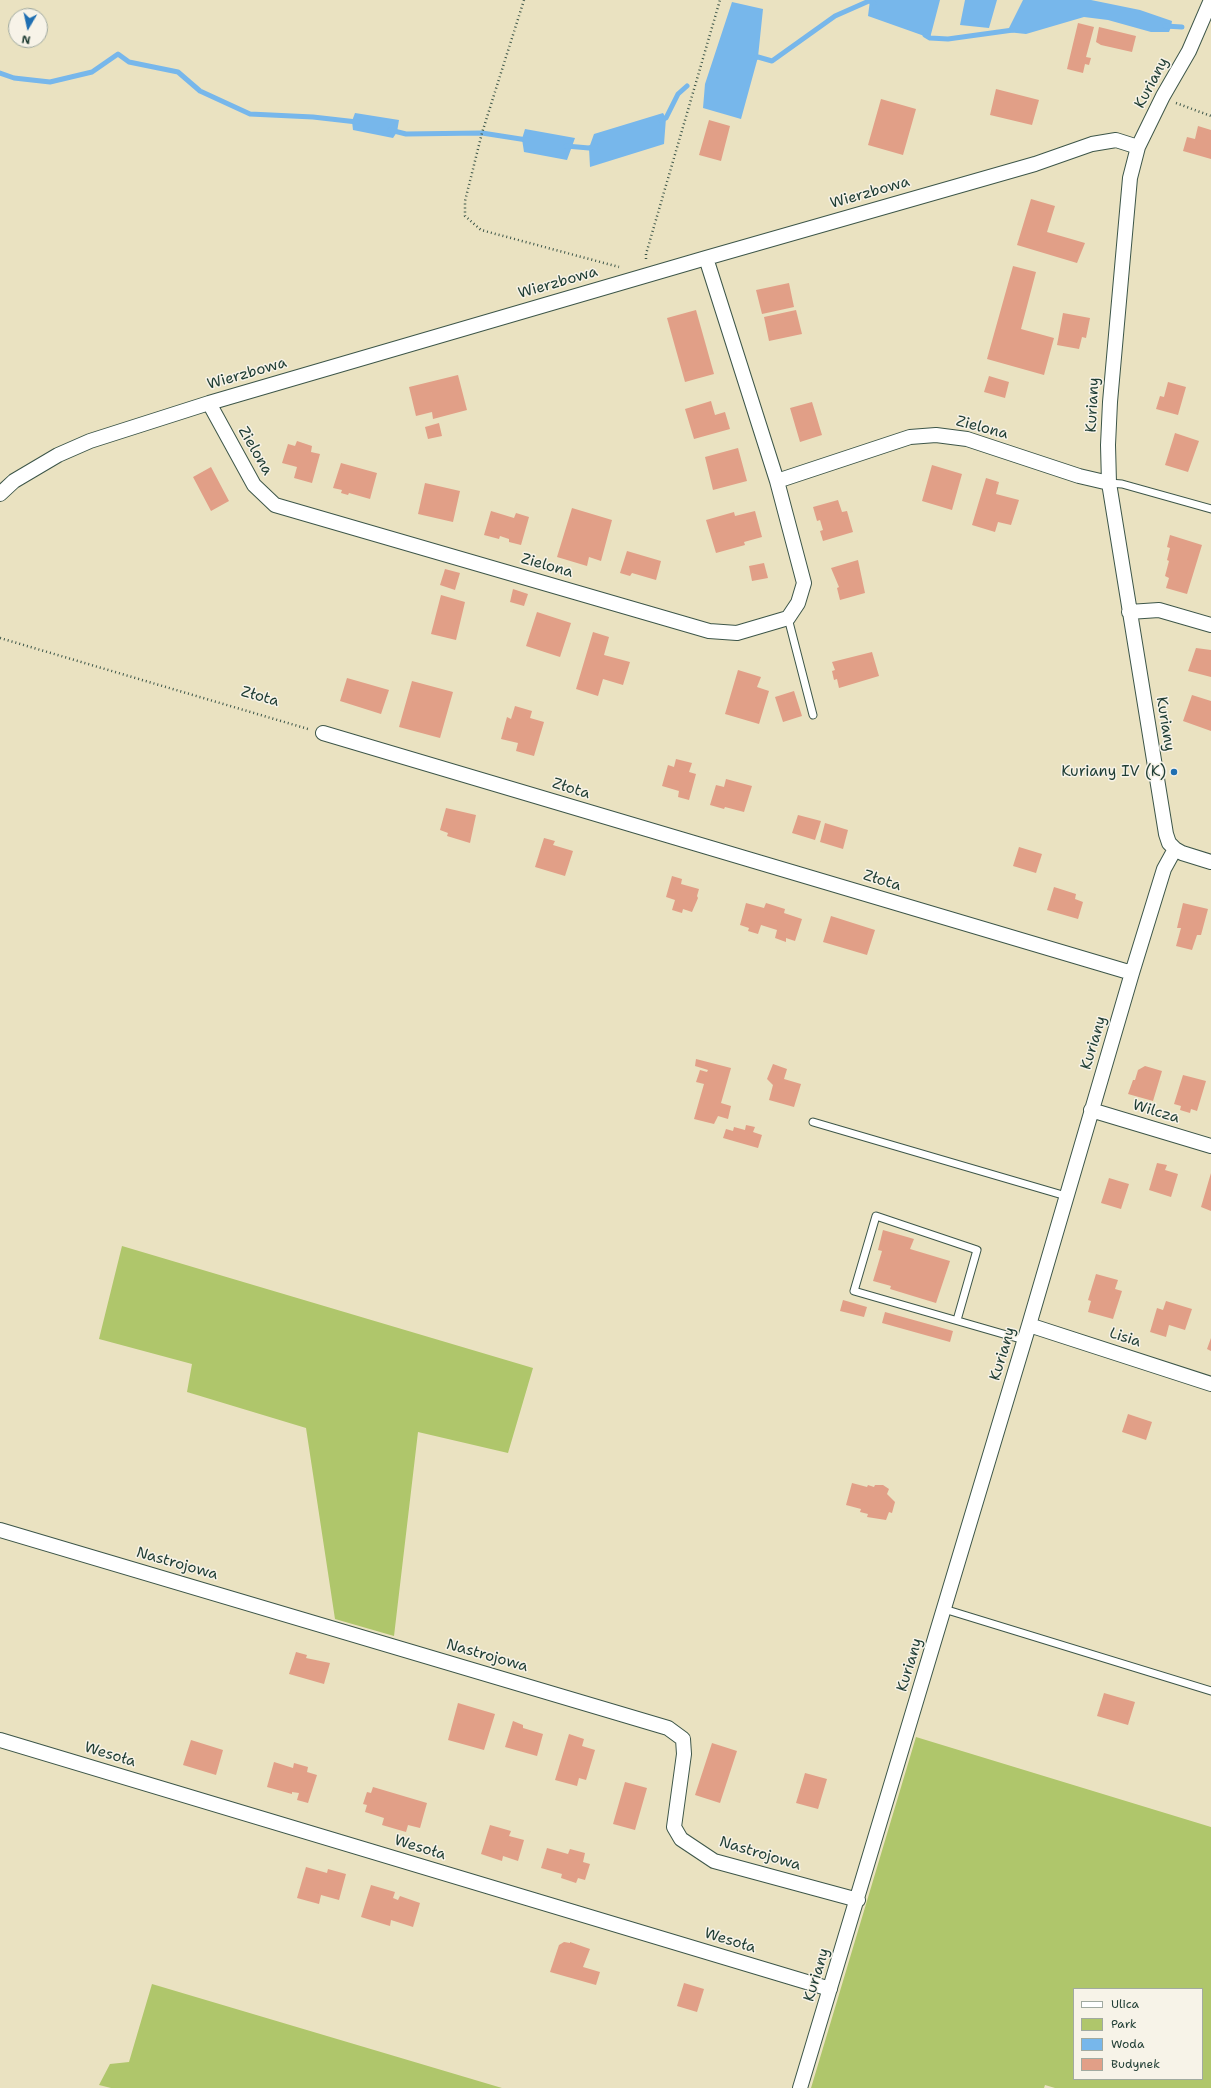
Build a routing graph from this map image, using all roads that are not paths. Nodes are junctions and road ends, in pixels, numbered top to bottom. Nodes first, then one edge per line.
1 (1211, 0) edge
2 (1138, 147) junction
3 (706, 258) junction
4 (208, 403) junction
5 (777, 481) junction
6 (1109, 483) junction
7 (0, 494) edge
8 (1211, 509) edge
9 (1129, 612) junction
10 (788, 618) junction
11 (1211, 625) edge
12 (813, 715) dead end
13 (323, 733) road end
14 (1175, 849) junction
15 (1211, 862) edge
16 (1132, 973) junction
17 (1092, 1110) junction
18 (813, 1122) dead end
19 (1211, 1146) edge
20 (1066, 1196) junction
21 (957, 1320) junction
22 (1029, 1325) junction
23 (1024, 1340) junction
24 (1211, 1384) edge
25 (0, 1530) edge
26 (944, 1609) junction
27 (1211, 1691) edge
28 (0, 1740) edge
29 (858, 1900) junction
30 (830, 1989) junction
31 (800, 2088) edge

1 - 2 street, Kuriany
2 - 3 street, Wierzbowa
2 - 6 street, Kuriany
3 - 4 street, Wierzbowa
3 - 5 street
4 - 7 street, Wierzbowa
4 - 10 street, Zielona
5 - 6 street, Zielona
5 - 10 street
6 - 8 lane
6 - 9 street, Kuriany
9 - 11 street
9 - 14 street, Kuriany
10 - 12 lane
13 - 16 street, Złota
14 - 15 street
14 - 16 street, Kuriany
16 - 17 street, Kuriany
17 - 19 street, Wilcza
17 - 20 street, Kuriany
18 - 20 lane
20 - 22 street, Kuriany
21 - 21 lane
21 - 23 lane
22 - 23 street, Kuriany
22 - 24 street, Lisia
23 - 26 street, Kuriany
25 - 29 street, Nastrojowa
26 - 27 lane
26 - 29 street, Kuriany
28 - 30 street, Wesoła
29 - 30 street, Kuriany
30 - 31 street, Kuriany

